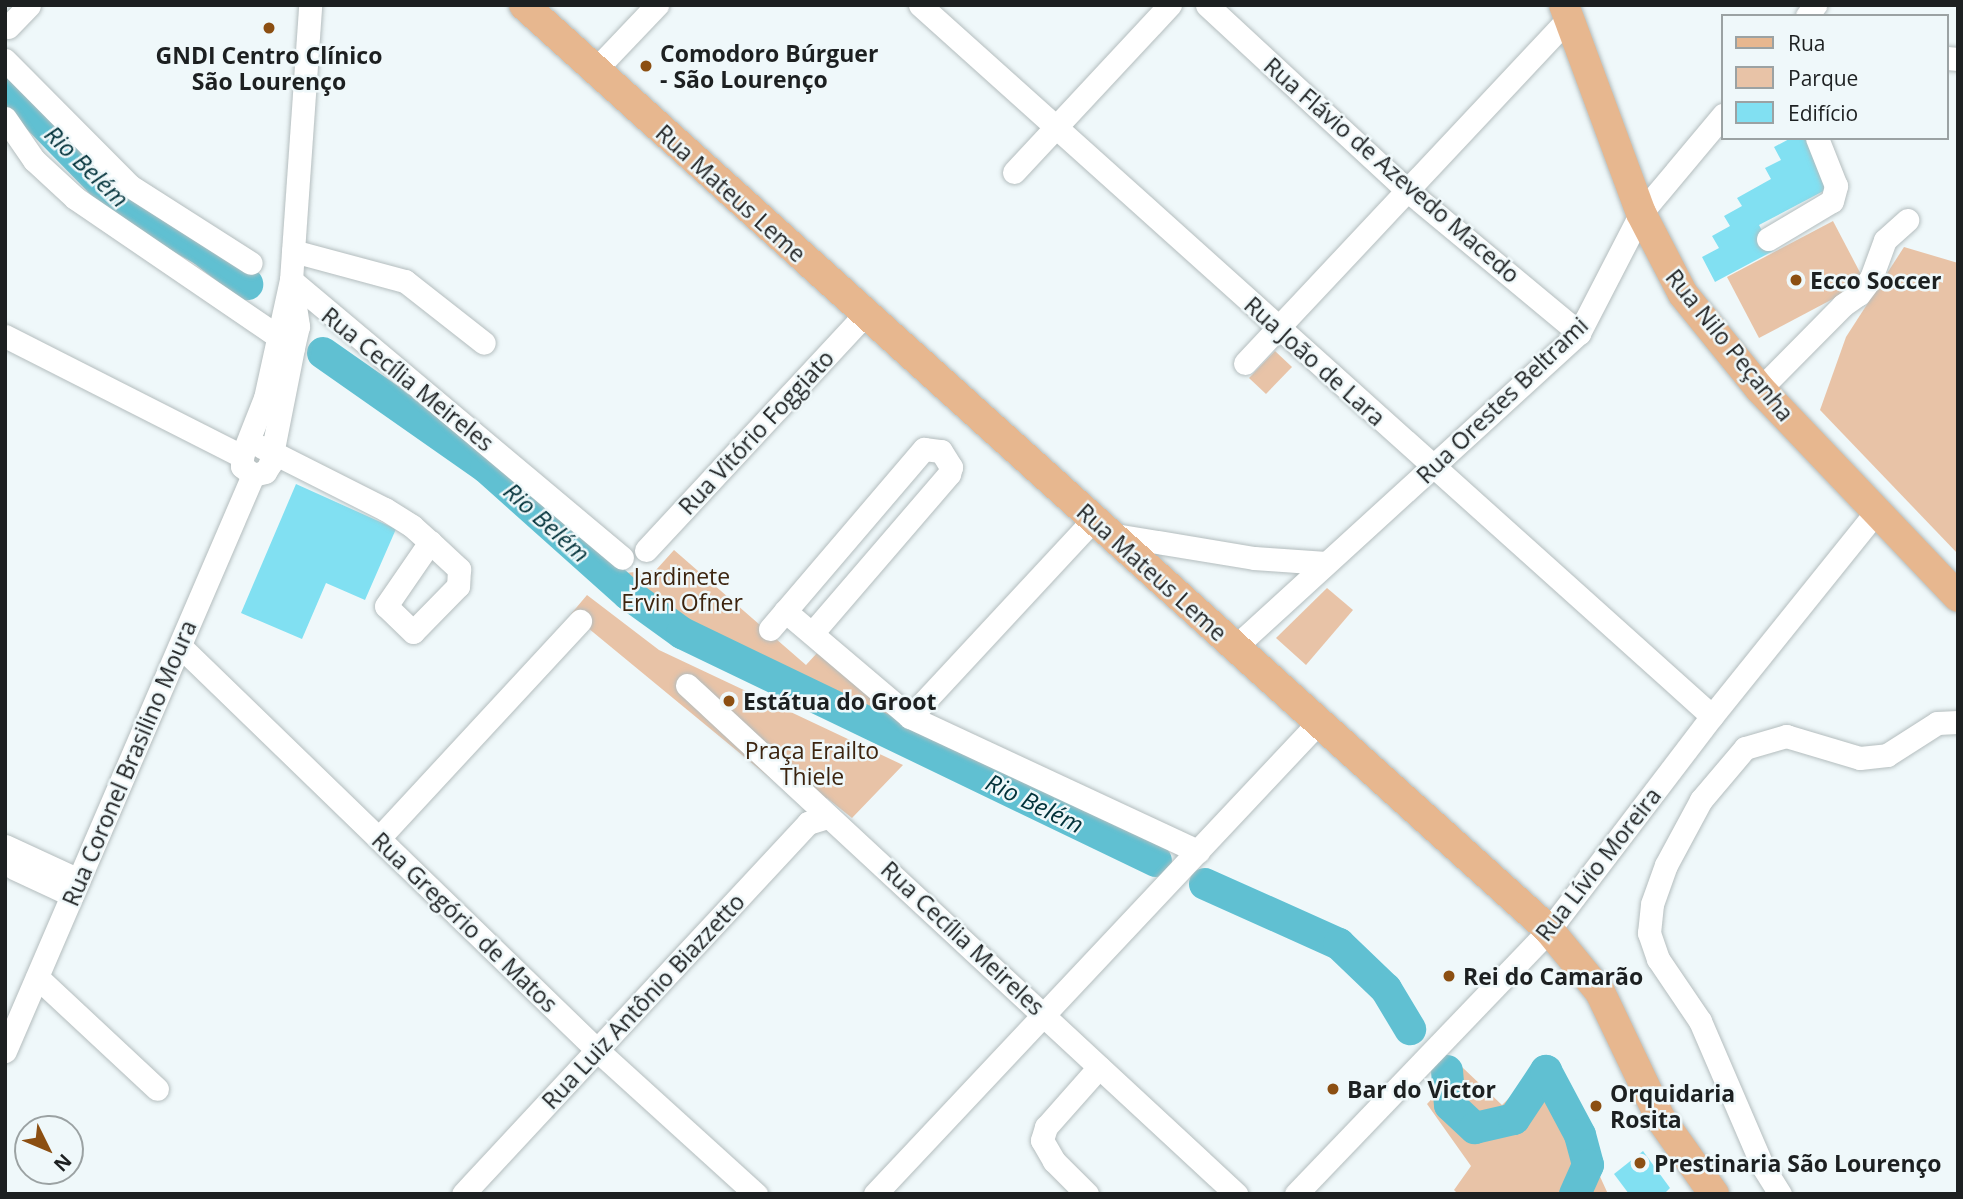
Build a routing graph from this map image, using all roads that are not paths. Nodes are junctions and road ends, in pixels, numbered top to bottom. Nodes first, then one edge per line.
1 (29, 5) edge
2 (310, 5) edge
3 (524, 5) edge
4 (657, 5) edge
5 (920, 5) edge
6 (1170, 5) edge
7 (1207, 5) edge
8 (1566, 12) edge
9 (8, 27) dead end
10 (5, 60) edge
11 (595, 70) junction
12 (1722, 116) edge
13 (5, 118) edge
14 (1056, 127) junction
15 (1818, 140) edge
16 (1014, 172) dead end
17 (1407, 191) junction
18 (1641, 213) junction
19 (1907, 220) dead end
20 (1768, 239) dead end
21 (293, 251) junction
22 (251, 262) dead end
23 (291, 280) junction
24 (865, 314) junction
25 (1278, 327) junction
26 (1580, 332) junction
27 (5, 336) edge
28 (280, 338) junction
29 (484, 343) dead end
30 (1245, 363) dead end
31 (1760, 389) junction
32 (256, 461) junction
33 (1434, 467) junction
34 (1875, 513) junction
35 (1102, 526) junction
36 (429, 542) dead end
37 (646, 550) dead end
38 (622, 558) dead end
39 (1326, 564) junction
40 (1958, 597) edge
41 (785, 611) junction
42 (580, 621) dead end
43 (770, 629) dead end
44 (813, 632) junction
45 (180, 646) junction
46 (1235, 647) junction
47 (687, 685) dead end
48 (1712, 716) junction
49 (909, 718) junction
50 (1318, 723) junction
51 (1958, 723) edge
52 (828, 817) junction
53 (379, 838) junction
54 (5, 846) edge
55 (1198, 851) junction
56 (5, 863) edge
57 (76, 887) junction
58 (1549, 930) junction
59 (37, 977) junction
60 (1044, 1015) junction
61 (597, 1050) junction
62 (5, 1051) edge
63 (1099, 1067) junction
64 (157, 1089) dead end
65 (463, 1194) edge
66 (755, 1194) edge
67 (875, 1194) edge
68 (1087, 1194) edge
69 (1236, 1194) edge
70 (1296, 1194) edge
71 (1714, 1194) edge
72 (1780, 1194) edge

1 - 9 street
2 - 21 street, Rua Coronel Brasilino Moura
3 - 11 main road, Rua Mateus Leme
4 - 11 street
5 - 14 street, Rua João de Lara
6 - 14 street
7 - 17 street, Rua Flávio de Azevedo Macedo
8 - 17 street
8 - 18 main road, Rua Nilo Peçanha
10 - 22 street
11 - 24 main road, Rua Mateus Leme
12 - 18 street, Rua Orestes Beltrami
13 - 28 street
14 - 16 street
14 - 25 street, Rua João de Lara
15 - 20 street
17 - 25 street
17 - 26 street, Rua Flávio de Azevedo Macedo
18 - 26 street, Rua Orestes Beltrami
18 - 31 main road, Rua Nilo Peçanha
19 - 31 street
21 - 23 street, Rua Coronel Brasilino Moura
21 - 29 street
23 - 28 street, Rua Coronel Brasilino Moura
23 - 32 street, Rua Coronel Brasilino Moura
23 - 38 street, Rua Cecília Meireles
24 - 35 main road, Rua Mateus Leme
24 - 37 street, Rua Vitório Foggiato
25 - 30 street
25 - 33 street, Rua João de Lara
26 - 33 street, Rua Orestes Beltrami
27 - 32 street
28 - 32 street, Rua Coronel Brasilino Moura
31 - 34 main road, Rua Nilo Peçanha
32 - 36 street
32 - 45 street, Rua Coronel Brasilino Moura
33 - 39 street, Rua Orestes Beltrami
33 - 48 street, Rua João de Lara
34 - 40 main road, Rua Nilo Peçanha
34 - 48 street, Rua Lívio Moreira
35 - 39 street
35 - 46 main road, Rua Mateus Leme
35 - 49 street
39 - 46 street, Rua Orestes Beltrami
41 - 43 street
41 - 44 street
41 - 44 street
42 - 53 street
44 - 49 street
45 - 53 street, Rua Gregório de Matos
45 - 57 street, Rua Coronel Brasilino Moura
46 - 50 main road, Rua Mateus Leme
47 - 52 street, Rua Cecília Meireles
48 - 58 street, Rua Lívio Moreira
49 - 55 street
50 - 55 street
50 - 58 main road, Rua Mateus Leme
51 - 72 street
52 - 60 street, Rua Cecília Meireles
52 - 61 street, Rua Luiz Antônio Biazzetto
53 - 61 street, Rua Gregório de Matos
54 - 57 street
55 - 60 street
56 - 57 street
57 - 59 street, Rua Coronel Brasilino Moura
58 - 70 street, Rua Lívio Moreira
58 - 71 main road, Rua Mateus Leme
59 - 62 street, Rua Coronel Brasilino Moura
59 - 64 street
60 - 63 street, Rua Cecília Meireles
60 - 67 street
61 - 65 street, Rua Luiz Antônio Biazzetto
61 - 66 street, Rua Gregório de Matos
63 - 68 street
63 - 69 street, Rua Cecília Meireles

